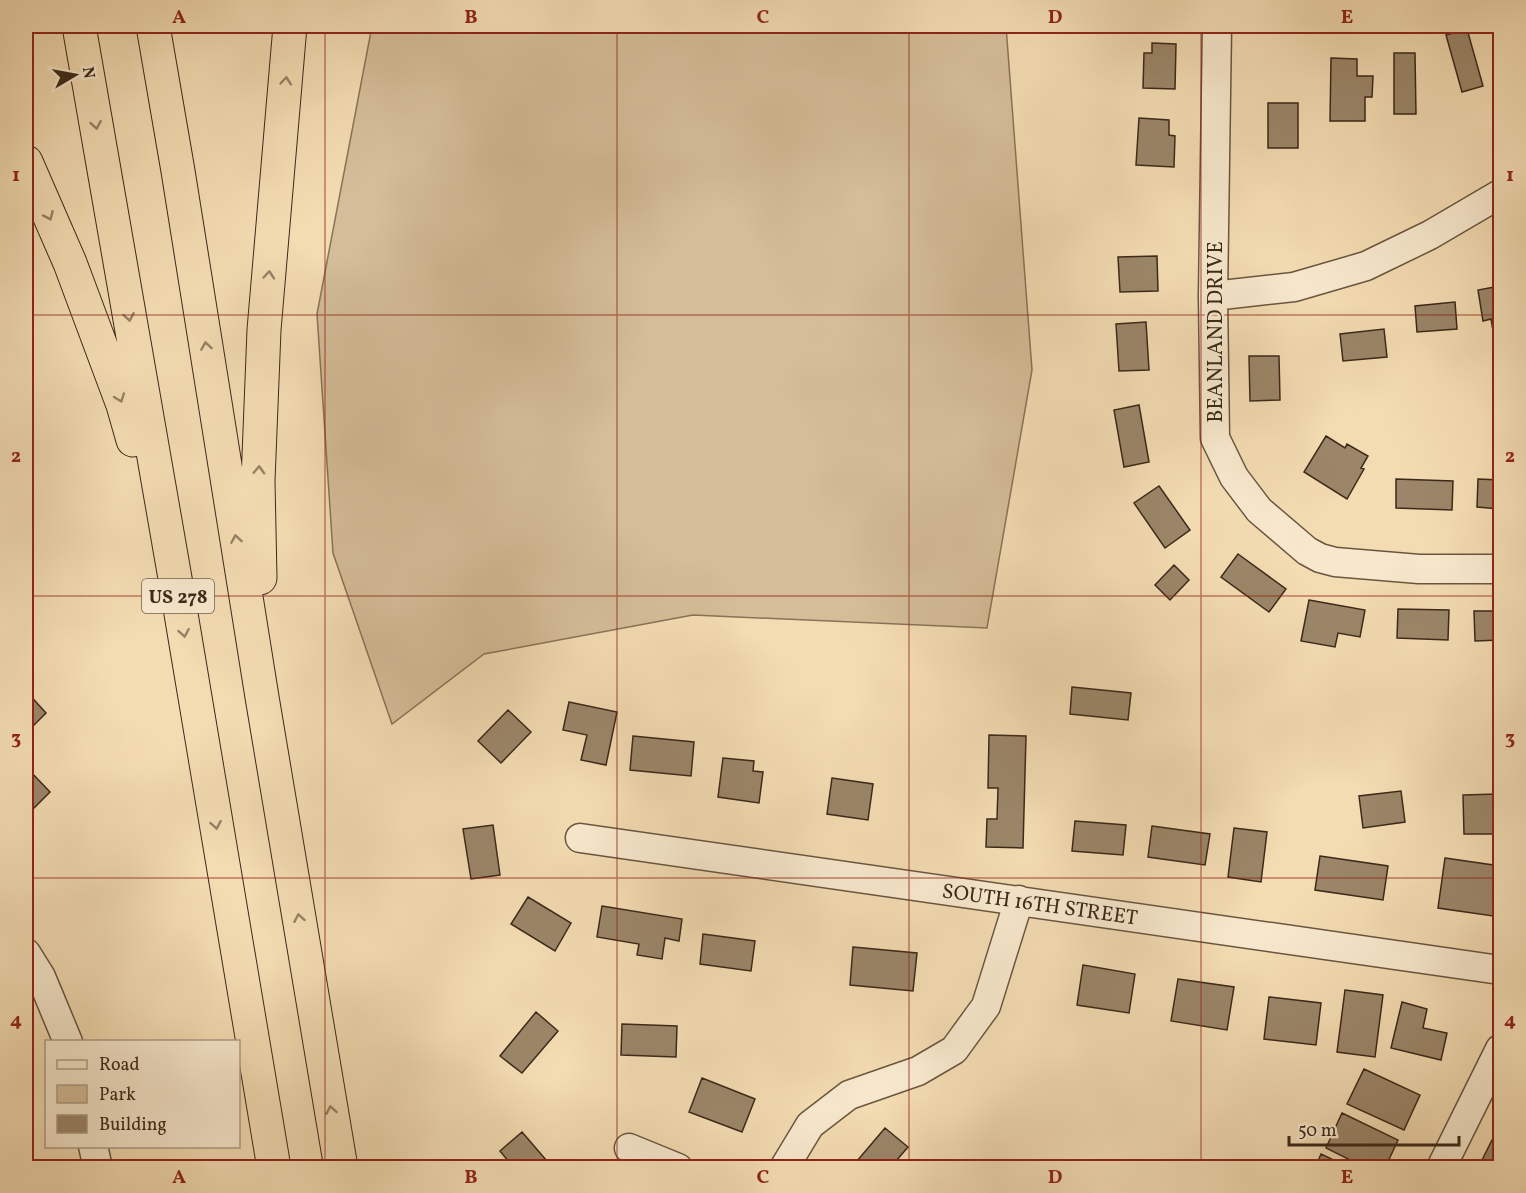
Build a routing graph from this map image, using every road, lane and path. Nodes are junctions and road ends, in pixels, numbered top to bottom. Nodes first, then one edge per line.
1 (79, 26) edge
2 (153, 26) edge
3 (290, 26) edge
4 (1217, 26) edge
5 (26, 162) edge
6 (1500, 194) edge
7 (1213, 296) junction
8 (1500, 569) edge
9 (176, 585) junction
10 (262, 697) junction
11 (579, 838) dead end
12 (1019, 900) junction
13 (26, 953) edge
14 (1500, 970) edge
15 (68, 1040) edge
16 (1500, 1049) edge
17 (93, 1148) edge
18 (629, 1148) dead end
19 (98, 1167) edge
20 (274, 1167) edge
21 (341, 1167) edge
22 (678, 1167) edge
23 (784, 1167) edge
24 (1441, 1167) edge

1 -> 9 highway, US 278
10 -> 2 highway, US 278
10 -> 3 highway
4 - 7 street, BEANLAND DRIVE
5 -> 9 highway
6 - 7 street
7 - 8 street, BEANLAND DRIVE
9 -> 20 highway, US 278
21 -> 10 highway, US 278
11 - 12 street, SOUTH 16TH STREET
12 - 14 street, SOUTH 16TH STREET
12 - 23 street
13 - 15 street
16 - 24 street
17 - 19 street
18 - 22 street

